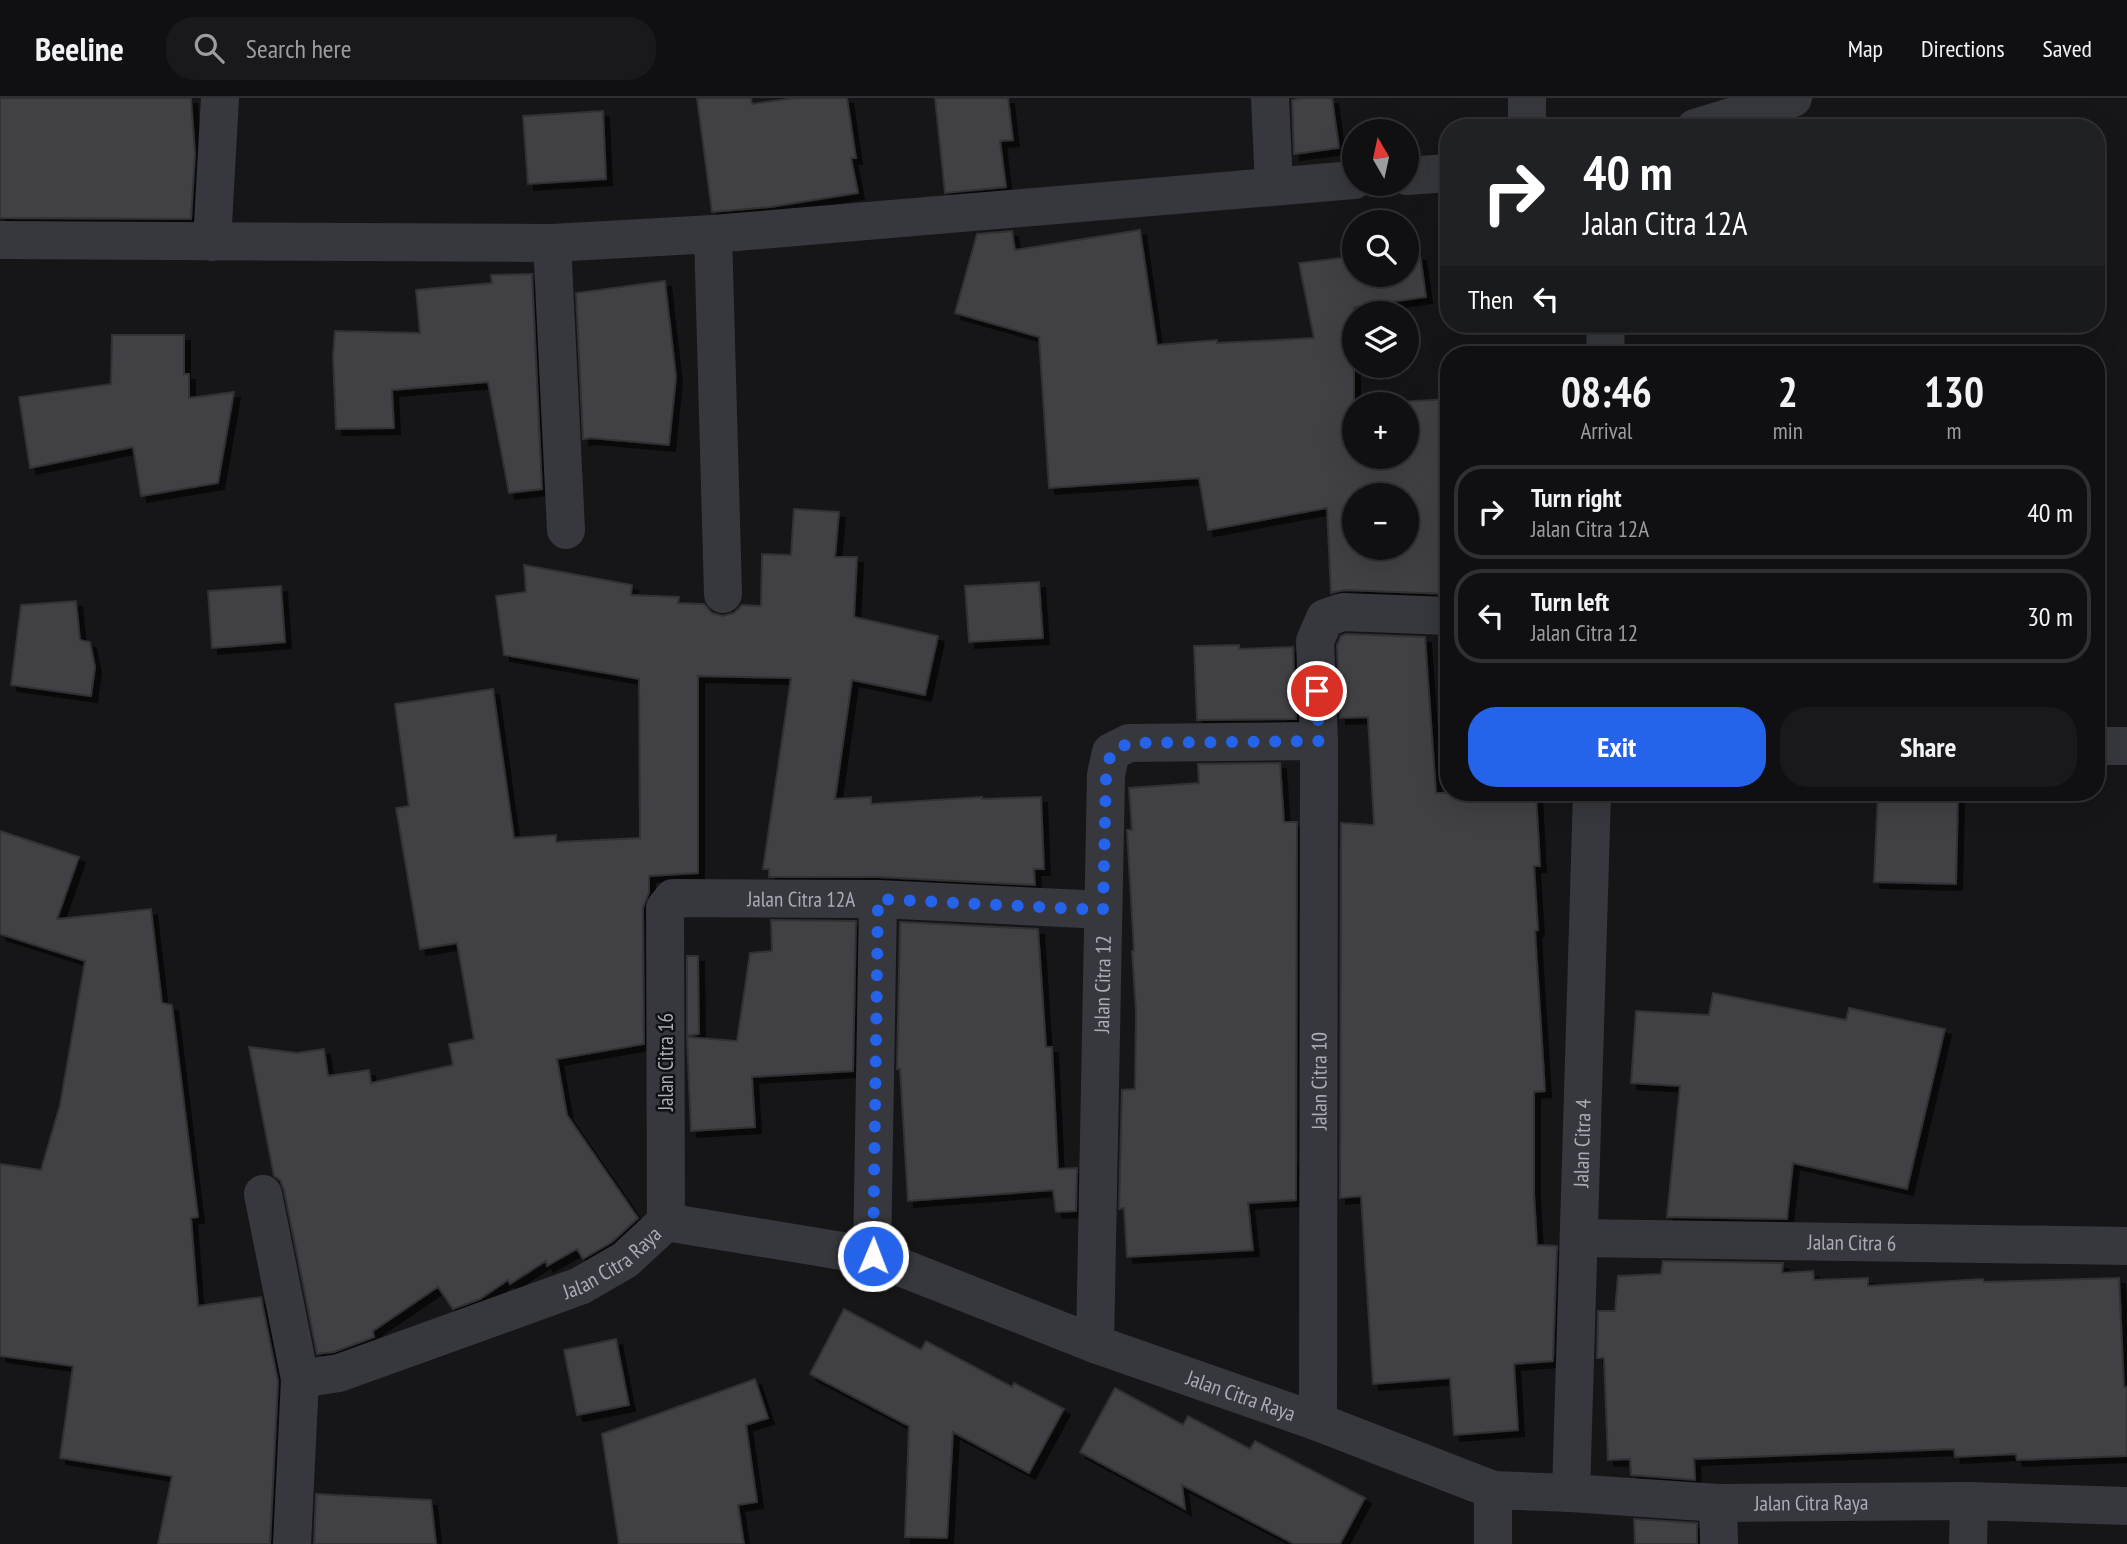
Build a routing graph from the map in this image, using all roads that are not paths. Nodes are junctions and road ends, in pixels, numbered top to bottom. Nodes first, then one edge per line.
1 (220, 98) edge
2 (1270, 98) edge
3 (1527, 98) edge
4 (1793, 98) edge
5 (1527, 119) edge
6 (1724, 119) edge
7 (1440, 174) edge
8 (1419, 175) edge
9 (1342, 181) edge
10 (1274, 186) junction
11 (713, 234) junction
12 (0, 240) edge
13 (212, 243) junction
14 (552, 243) junction
15 (566, 530) dead end
16 (723, 594) dead end
17 (1440, 616) edge
18 (1319, 741) junction
19 (2105, 746) edge
20 (2127, 746) edge
21 (1592, 801) edge
22 (878, 899) junction
23 (668, 902) joint
24 (1103, 910) junction
25 (263, 1194) dead end
26 (666, 1222) junction
27 (1579, 1238) junction
28 (2127, 1246) edge
29 (873, 1256) junction
30 (1095, 1344) junction
31 (300, 1379) junction
32 (1318, 1422) junction
33 (1493, 1490) junction
34 (1571, 1493) junction
35 (1969, 1501) junction
36 (1718, 1503) junction
37 (2127, 1506) edge
38 (292, 1544) edge
39 (1493, 1544) edge
40 (1719, 1544) edge
41 (1968, 1544) edge

1 - 13 street
2 - 10 street
3 - 5 street
4 - 6 street
7 - 8 street
9 - 10 street
10 - 11 street
11 - 14 street
11 - 16 street
12 - 13 street
13 - 14 street
14 - 15 street
17 - 18 street, Jalan Citra 10
18 - 24 street, Jalan Citra 12
18 - 32 street, Jalan Citra 10
19 - 20 street
21 - 27 street, Jalan Citra 4
22 - 23 street, Jalan Citra 12A
22 - 24 street, Jalan Citra 12A
22 - 29 street
23 - 26 street, Jalan Citra 16
24 - 30 street, Jalan Citra 12
25 - 31 street
26 - 29 street, Jalan Citra Raya
26 - 31 street, Jalan Citra Raya
27 - 28 street, Jalan Citra 6
27 - 34 street, Jalan Citra 4
29 - 30 street, Jalan Citra Raya
30 - 32 street, Jalan Citra Raya
31 - 38 street
32 - 33 street, Jalan Citra Raya
33 - 34 street, Jalan Citra Raya
33 - 39 street
34 - 36 street, Jalan Citra Raya
35 - 36 street, Jalan Citra Raya
35 - 37 street, Jalan Citra Raya
35 - 41 street
36 - 40 street

